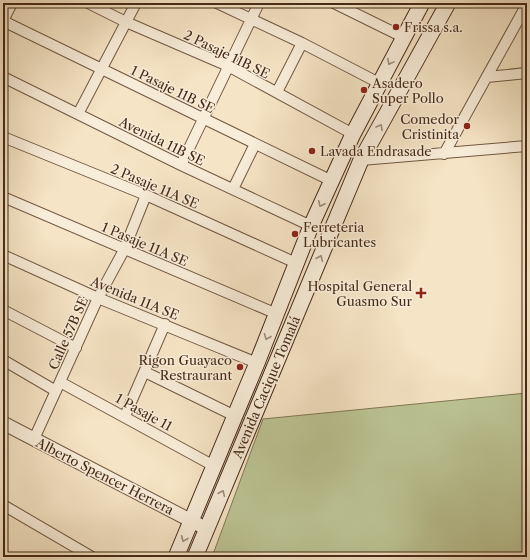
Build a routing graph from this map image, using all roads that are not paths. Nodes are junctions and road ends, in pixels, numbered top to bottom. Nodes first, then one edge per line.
1 (12, 3) edge
2 (88, 3) edge
3 (136, 3) edge
4 (216, 3) edge
5 (259, 3) edge
6 (334, 3) edge
7 (422, 3) edge
8 (448, 3) edge
9 (527, 4) edge
10 (251, 18) junction
11 (3, 21) edge
12 (126, 22) junction
13 (403, 37) junction
14 (302, 43) junction
15 (228, 66) junction
16 (101, 69) junction
17 (527, 73) edge
18 (3, 77) edge
19 (487, 77) junction
20 (379, 83) junction
21 (277, 92) junction
22 (78, 114) junction
23 (204, 119) junction
24 (353, 134) junction
25 (3, 137) edge
26 (255, 144) junction
27 (527, 146) edge
28 (444, 154) junction
29 (361, 160) junction
30 (181, 165) junction
31 (332, 181) junction
32 (233, 189) junction
33 (146, 195) junction
34 (3, 197) edge
35 (311, 226) junction
36 (124, 250) junction
37 (3, 255) edge
38 (296, 263) junction
39 (98, 298) junction
40 (3, 310) edge
41 (277, 314) junction
42 (165, 324) junction
43 (76, 348) junction
44 (3, 360) edge
45 (257, 363) junction
46 (145, 372) junction
47 (58, 386) junction
48 (125, 416) junction
49 (235, 416) junction
50 (3, 423) edge
51 (34, 439) junction
52 (214, 466) junction
53 (3, 505) edge
54 (191, 521) junction
55 (207, 529) junction
56 (92, 557) edge
57 (176, 557) edge
58 (195, 557) edge

1 - 11 street
2 - 12 street, 2 Pasaje 11B SE
3 - 12 street
4 - 10 street
5 - 10 street
6 - 13 street
7 - 13 main road, Avenida Cacique Tomalá
29 -> 8 main road, Avenida Cacique Tomalá
9 - 19 street
10 - 14 street
10 - 15 street
11 - 16 street, 1 Pasaje 11B SE
12 - 15 street, 2 Pasaje 11B SE
12 - 16 street
13 -> 20 main road, Avenida Cacique Tomalá
14 - 20 street
14 - 21 street
15 - 21 street, 2 Pasaje 11B SE
15 - 23 street
16 - 22 street
16 - 23 street, 1 Pasaje 11B SE
17 - 19 street
18 - 22 street, Avenida 11B SE
19 - 28 street
20 - 24 main road, Avenida Cacique Tomalá
21 - 24 street, 2 Pasaje 11B SE
22 - 30 street, Avenida 11B SE
23 - 26 street, 1 Pasaje 11B SE
23 - 30 street
24 - 31 main road, Avenida Cacique Tomalá
25 - 33 street, 2 Pasaje 11A SE
26 - 31 street, 1 Pasaje 11B SE
26 - 32 street
27 - 28 street
28 - 29 street
55 -> 29 main road, Avenida Cacique Tomalá
30 - 32 street, Avenida 11B SE
31 -> 35 main road, Avenida Cacique Tomalá
32 - 35 street, Avenida 11B SE
33 - 36 street, Calle 57B SE
33 - 38 street, 2 Pasaje 11A SE
34 - 36 street, 1 Pasaje 11A SE
35 - 38 main road, Avenida Cacique Tomalá
36 - 39 street, Calle 57B SE
36 - 41 street, 1 Pasaje 11A SE
37 - 39 street, Avenida 11A SE
38 - 41 main road, Avenida Cacique Tomalá
39 - 42 street, Avenida 11A SE
39 - 43 street, Calle 57B SE
40 - 43 street
41 -> 45 main road, Avenida Cacique Tomalá
42 - 45 street, Avenida 11A SE
42 - 46 street
43 - 47 street, Calle 57B SE
44 - 47 street, 1 Pasaje 11
45 - 49 main road, Avenida Cacique Tomalá
46 - 48 street
46 - 49 street
47 - 48 street, 1 Pasaje 11
47 - 51 street, Calle 57B SE
48 - 52 street, 1 Pasaje 11
49 - 52 main road, Avenida Cacique Tomalá
50 - 51 street, Alberto Spencer Herrera
51 - 54 street, Alberto Spencer Herrera
52 - 54 main road, Avenida Cacique Tomalá
53 - 56 street
54 - 55 street, Alberto Spencer Herrera
54 -> 57 main road, Avenida Cacique Tomalá
55 - 58 main road, Avenida Cacique Tomalá

